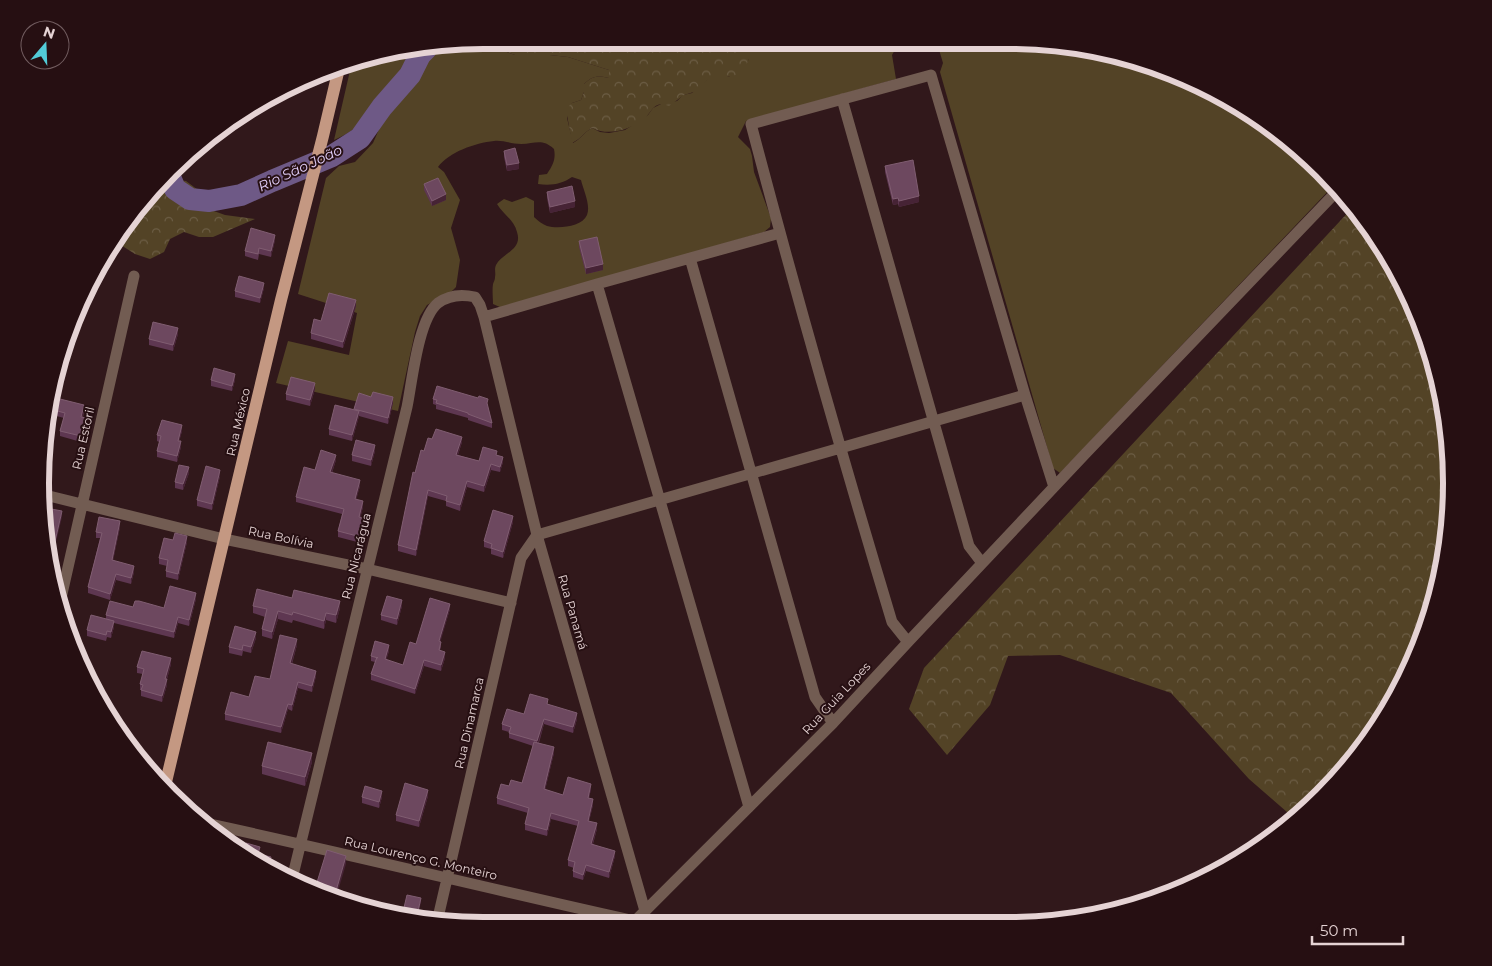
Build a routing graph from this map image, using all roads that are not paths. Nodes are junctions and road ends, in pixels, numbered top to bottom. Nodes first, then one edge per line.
1 (338, 74) edge
2 (842, 99) junction
3 (1333, 195) edge
4 (780, 233) junction
5 (690, 258) junction
6 (134, 276) dead end
7 (597, 284) junction
8 (484, 317) junction
9 (1025, 395) junction
10 (934, 421) junction
11 (840, 448) junction
12 (751, 474) junction
13 (1054, 487) junction
14 (49, 497) edge
15 (660, 500) junction
16 (83, 504) junction
17 (537, 535) junction
18 (224, 539) junction
19 (982, 564) junction
20 (367, 569) junction
21 (63, 591) edge
22 (511, 603) junction
23 (908, 642) junction
24 (833, 723) junction
25 (167, 780) edge
26 (749, 807) junction
27 (216, 825) edge
28 (300, 843) junction
29 (293, 873) edge
30 (447, 879) junction
31 (645, 912) junction
32 (439, 915) edge
33 (612, 917) edge
34 (640, 917) edge

1 - 18 main road, Rua México
2 - 4 street
2 - 9 street
2 - 10 street
3 - 13 street, Rua Guia Lopes
4 - 5 street
4 - 11 street
5 - 7 street
5 - 12 street
6 - 16 street, Rua Estoril
7 - 8 street
7 - 15 street
8 - 17 street, Rua Panamá
8 - 20 street, Rua Nicarágua
9 - 10 street
9 - 13 street
10 - 11 street
10 - 19 street
11 - 12 street
11 - 23 street
12 - 15 street
12 - 24 street
13 - 19 street, Rua Guia Lopes
14 - 16 street, Rua Bolívia
15 - 17 street
15 - 26 street
16 - 18 street, Rua Bolívia
16 - 21 street, Rua Estoril
17 - 22 street, Rua Dinamarca
17 - 31 street, Rua Panamá
18 - 20 street, Rua Bolívia
18 - 25 main road, Rua México
19 - 23 street, Rua Guia Lopes
20 - 22 street, Rua Bolívia
20 - 28 street, Rua Nicarágua
22 - 30 street, Rua Dinamarca
23 - 24 street, Rua Guia Lopes
24 - 26 street, Rua Guia Lopes
26 - 31 street, Rua Guia Lopes
27 - 28 street, Rua Lourenço G. Monteiro
28 - 29 street, Rua Nicarágua
28 - 30 street, Rua Lourenço G. Monteiro
30 - 32 street, Rua Dinamarca
30 - 33 street, Rua Lourenço G. Monteiro
31 - 34 street, Rua Guia Lopes

